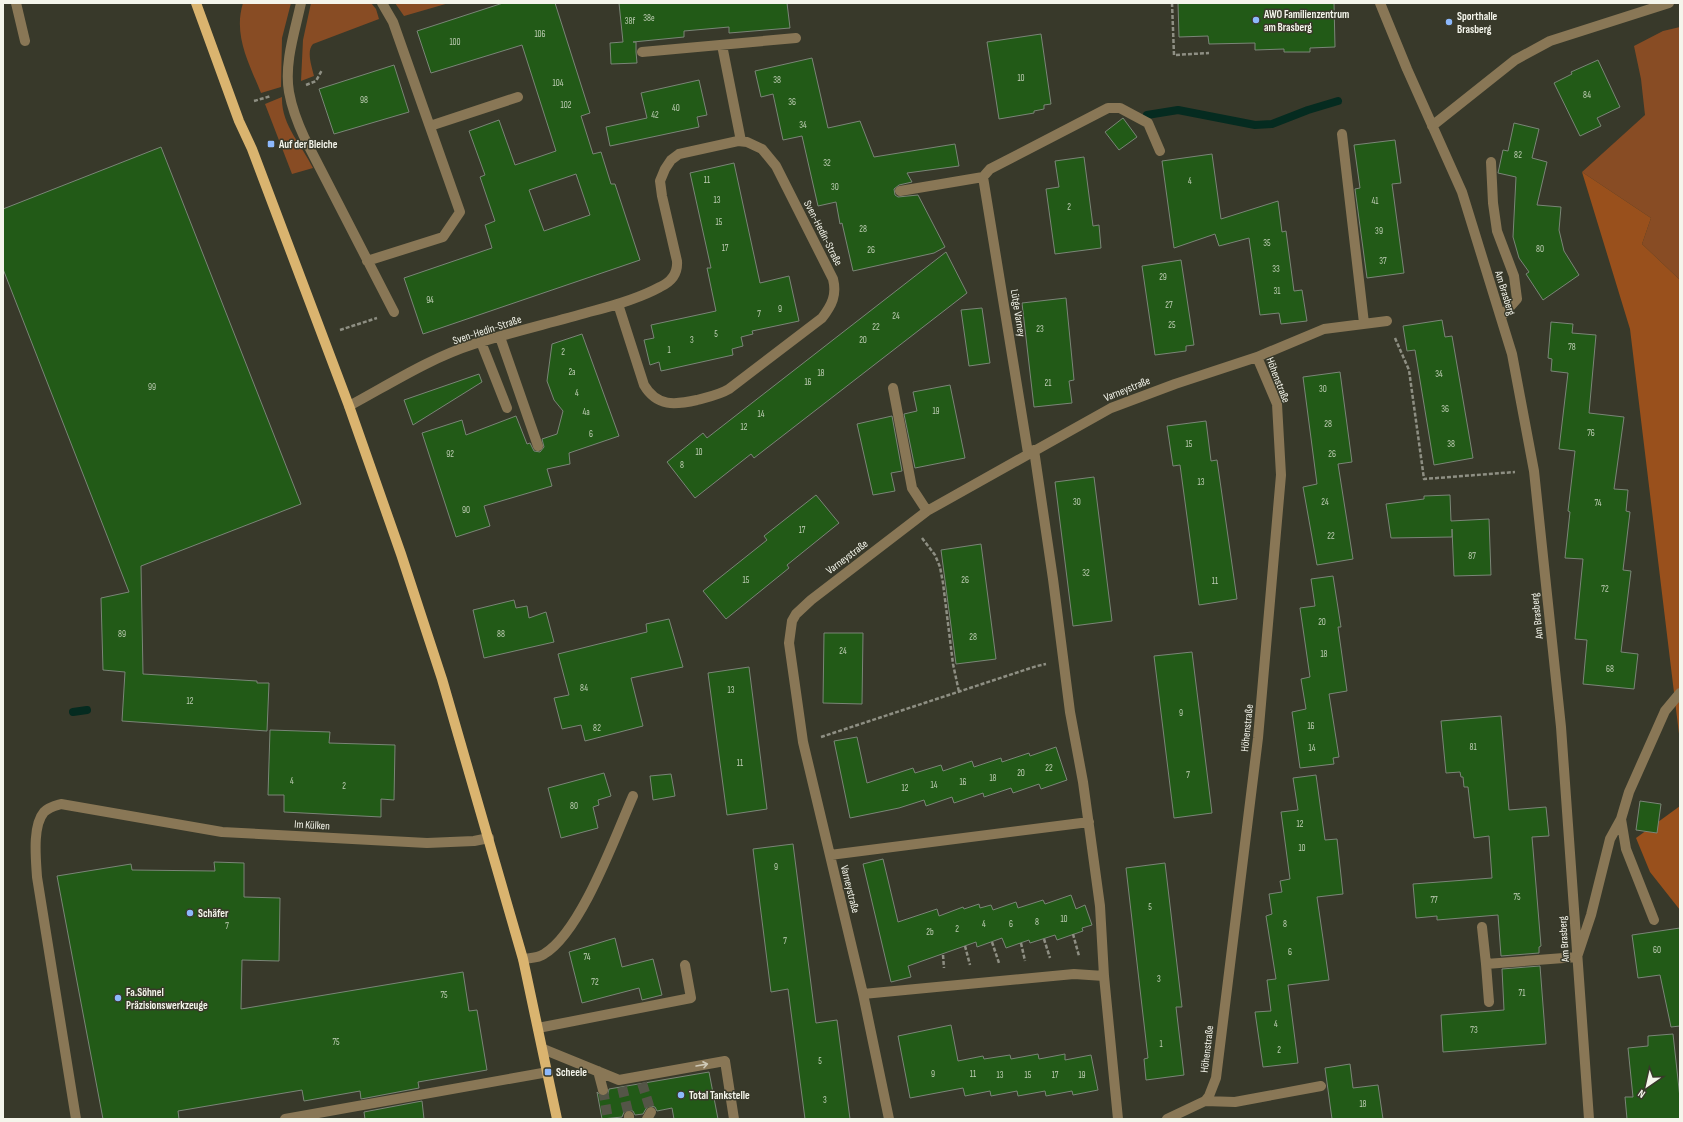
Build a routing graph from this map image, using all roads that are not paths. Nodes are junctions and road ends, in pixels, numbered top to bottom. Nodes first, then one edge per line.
1 (16, 3) edge
2 (196, 3) edge
3 (301, 3) edge
4 (382, 3) edge
5 (1380, 3) edge
6 (1669, 3) edge
7 (796, 38) dead end
8 (25, 41) dead end
9 (722, 45) junction
10 (642, 52) dead end
11 (518, 97) dead end
12 (430, 126) junction
13 (1432, 126) junction
14 (1342, 134) dead end
15 (741, 141) junction
16 (1160, 151) dead end
17 (1491, 162) dead end
18 (983, 177) junction
19 (900, 191) dead end
20 (367, 261) junction
21 (618, 304) junction
22 (394, 312) dead end
23 (1500, 318) junction
24 (1387, 321) road end
25 (1364, 323) junction
26 (500, 337) junction
27 (481, 342) junction
28 (1257, 357) junction
29 (893, 388) dead end
30 (349, 406) junction
31 (507, 408) dead end
32 (538, 446) dead end
33 (1031, 452) junction
34 (927, 511) junction
35 (1680, 693) edge
36 (633, 796) dead end
37 (1621, 820) junction
38 (1089, 822) junction
39 (489, 838) junction
40 (830, 855) junction
41 (1654, 920) dead end
42 (1482, 927) dead end
43 (1577, 957) junction
44 (524, 959) junction
45 (1486, 964) junction
46 (685, 965) dead end
47 (1104, 976) junction
48 (863, 994) junction
49 (1490, 1002) dead end
50 (538, 1028) junction
51 (543, 1049) junction
52 (598, 1071) junction
53 (548, 1072) junction
54 (1322, 1086) dead end
55 (603, 1090) tunnel mouth
56 (1205, 1101) junction
57 (76, 1119) edge
58 (285, 1119) edge
59 (557, 1119) edge
60 (734, 1119) edge
61 (889, 1119) edge
62 (1118, 1119) edge
63 (1167, 1119) edge
64 (1589, 1119) edge

1 - 8 street
2 - 30 main road
3 - 20 street
4 - 12 street
5 - 13 street, Am Brasberg
6 - 13 street
7 - 9 street
9 - 10 street
9 - 15 street
11 - 12 street
12 - 20 street
13 - 23 street, Am Brasberg
14 - 25 street
15 - 21 street, Sven-Hedin-Straße
15 - 21 street, Sven-Hedin-Straße
16 - 18 street
17 - 23 street
18 - 19 street
18 - 33 street, Lütge Varney
20 - 22 street
21 - 26 street, Sven-Hedin-Straße
23 - 43 street, Am Brasberg
24 - 25 street, Varneystraße
25 - 28 street, Varneystraße
26 - 27 street, Sven-Hedin-Straße
26 - 32 street
27 - 30 street, Sven-Hedin-Straße
27 - 31 street
28 - 33 street, Varneystraße
28 - 56 street, Höhenstraße
29 - 34 street
30 - 39 main road
33 - 34 street, Varneystraße
33 - 38 street, Lütge Varney
34 - 40 street, Varneystraße
35 - 37 street
36 - 44 street
37 - 41 street
37 - 43 street
38 - 40 street
38 - 47 street, Lütge Varney
39 - 44 main road
39 - 57 street, Im Külken
40 - 48 street, Varneystraße
42 - 45 street
43 - 45 street
43 - 64 street, Am Brasberg
44 - 50 main road
45 - 49 street
46 - 50 street
47 - 48 street
47 - 62 street, Lütge Varney
48 - 61 street, Varneystraße
50 - 51 main road
51 - 52 street
51 - 53 main road
52 - 55 street
52 -> 60 street
53 - 58 street
53 - 59 main road
54 - 56 street
56 - 63 street

